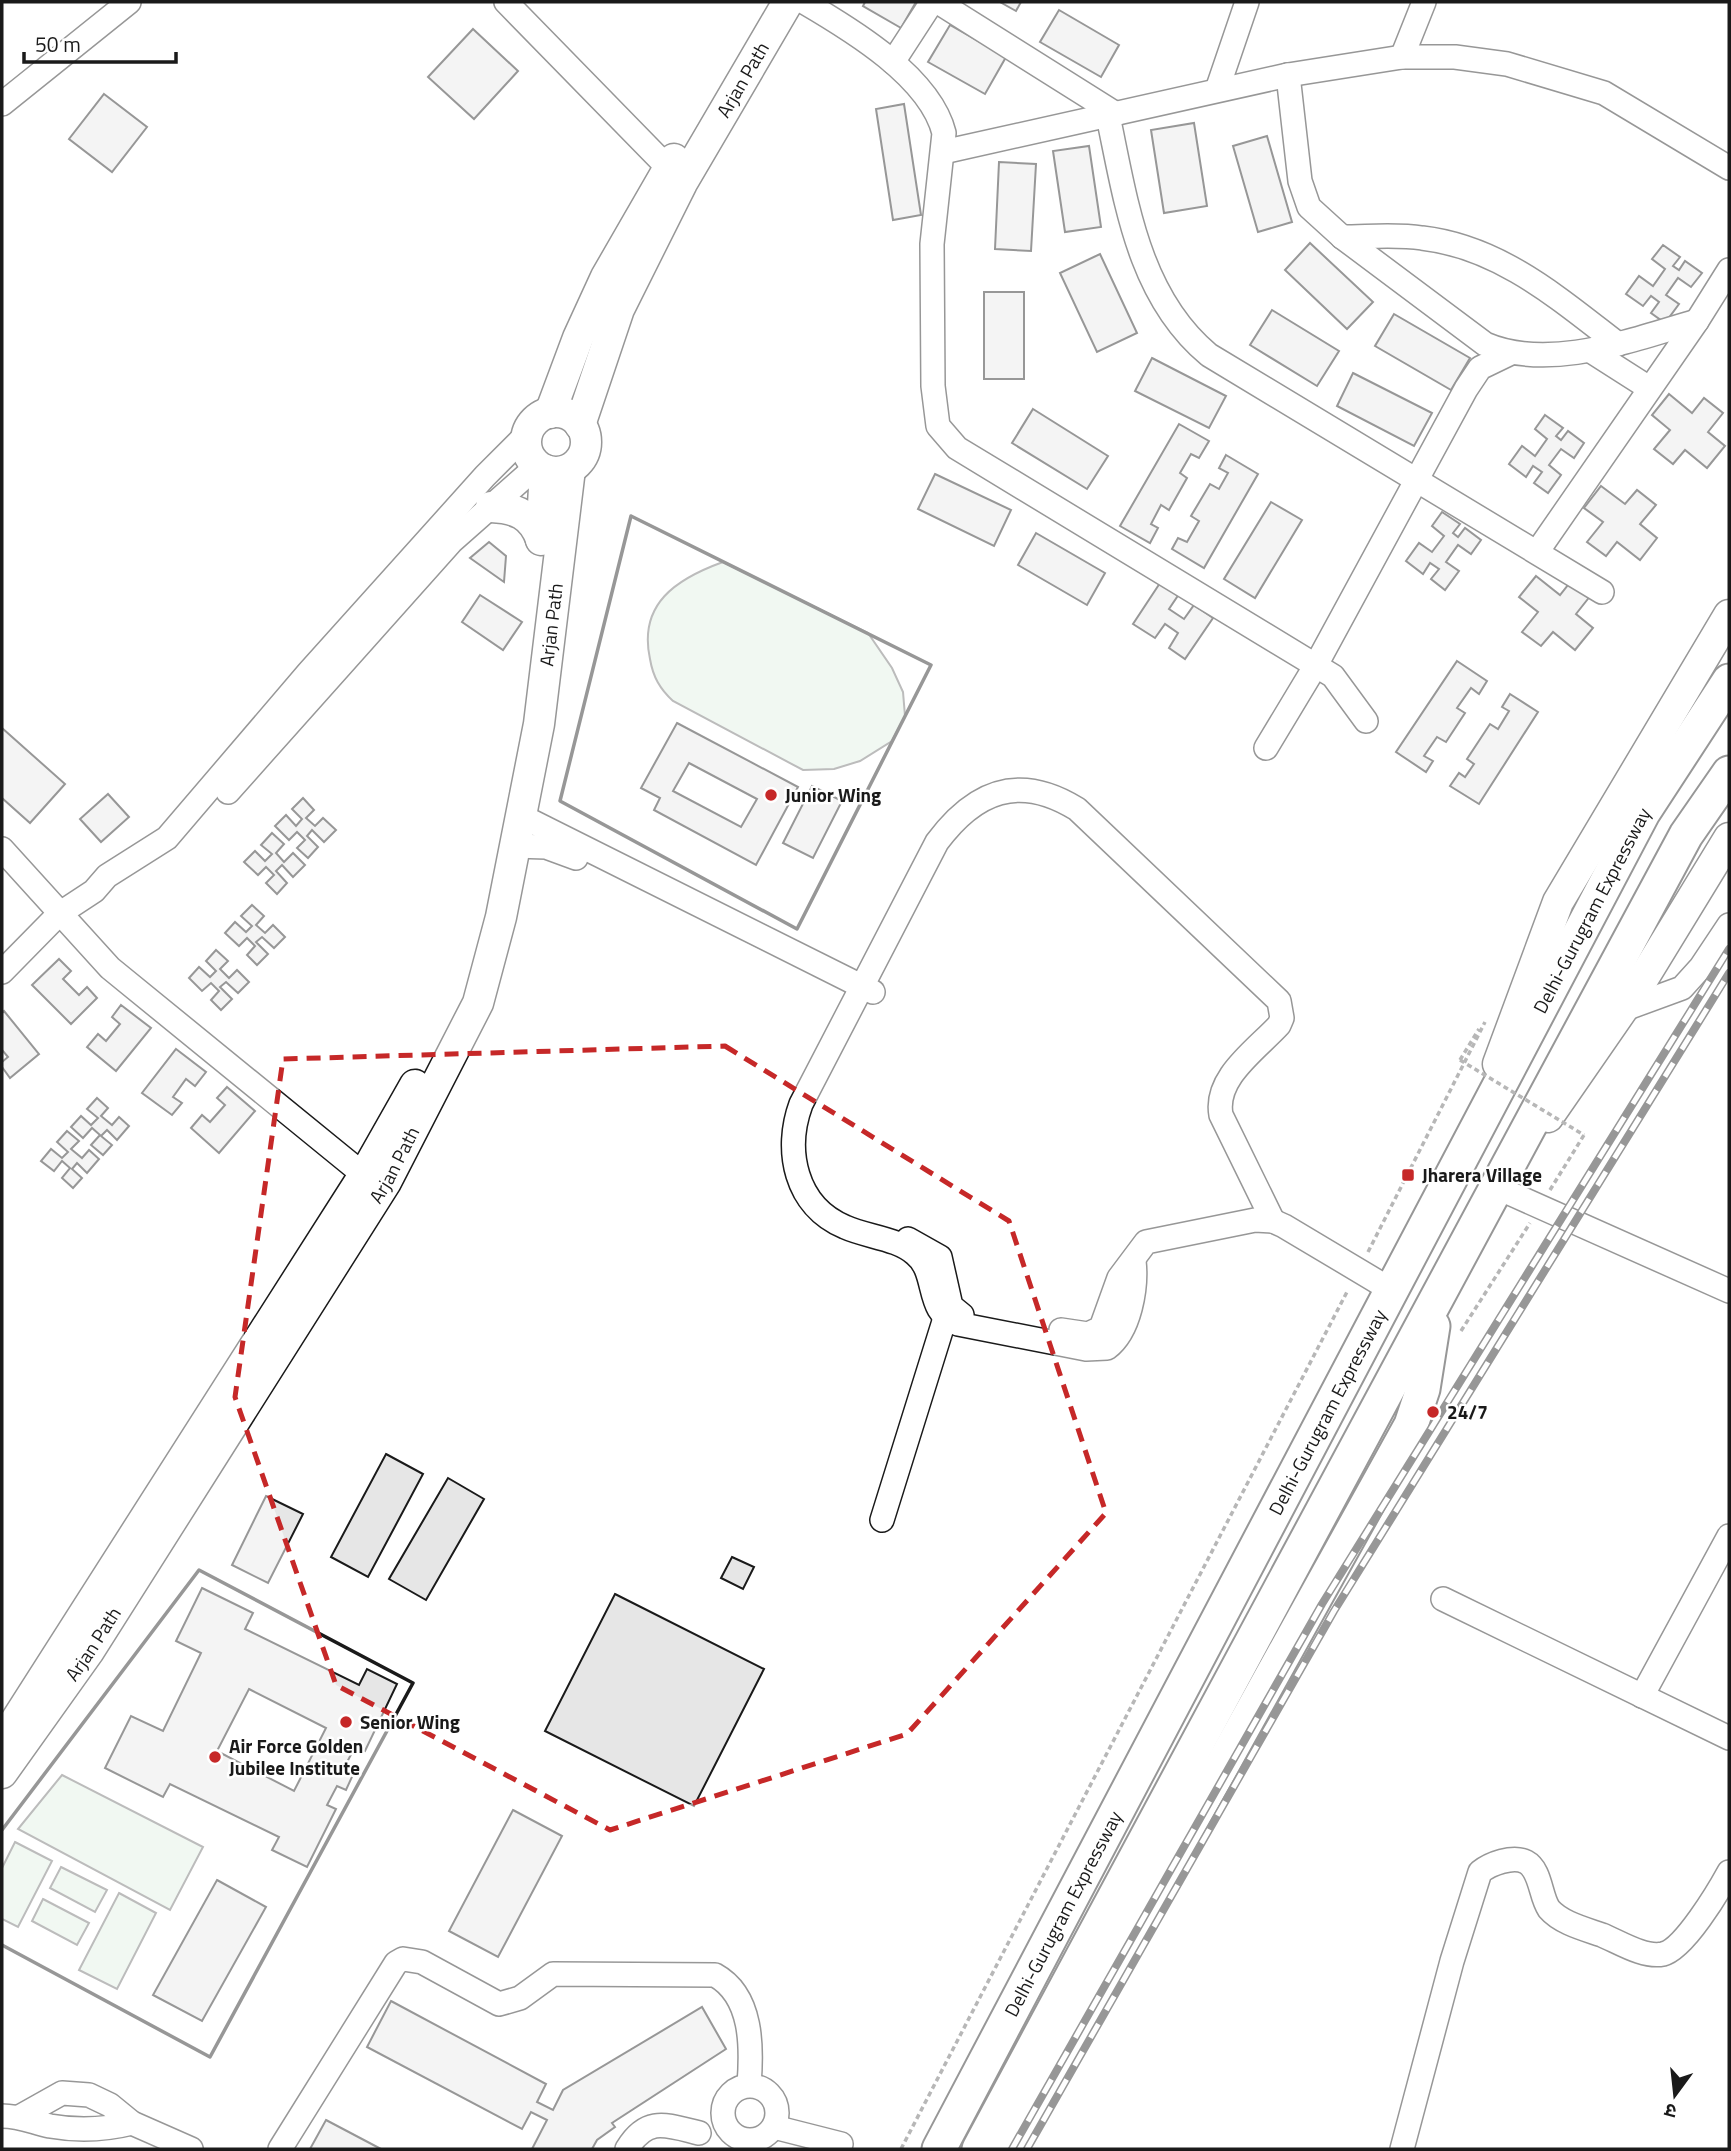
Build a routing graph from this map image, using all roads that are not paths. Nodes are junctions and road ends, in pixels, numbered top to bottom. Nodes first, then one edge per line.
1 (129, 2) edge
2 (506, 2) edge
3 (765, 2) edge
4 (788, 2) edge
5 (804, 2) edge
6 (932, 2) edge
7 (938, 2) edge
8 (1247, 2) edge
9 (1424, 2) edge
10 (1402, 57) junction
11 (893, 62) junction
12 (1288, 75) junction
13 (1217, 90) junction
14 (2, 104) edge
15 (1112, 115) junction
16 (943, 152) junction
17 (1729, 168) edge
18 (676, 176) junction
19 (1342, 237) junction
20 (1729, 270) edge
21 (1698, 321) junction
22 (1618, 344) junction
23 (1591, 351) junction
24 (1511, 353) junction
25 (1649, 388) junction
26 (550, 413) junction
27 (580, 425) junction
28 (526, 435) junction
29 (550, 468) junction
30 (1416, 480) junction
31 (491, 507) junction
32 (541, 539) junction
33 (1537, 552) junction
34 (1602, 593) dead end
35 (1729, 615) edge
36 (1316, 665) junction
37 (1729, 681) edge
38 (1366, 721) dead end
39 (1266, 748) dead end
40 (1729, 773) edge
41 (521, 816) junction
42 (1729, 838) edge
43 (515, 846) junction
44 (2, 849) edge
45 (93, 891) junction
46 (59, 914) junction
47 (1729, 925) edge
48 (2, 972) edge
49 (865, 995) junction
50 (1622, 1010) junction
51 (1463, 1160) junction
52 (363, 1175) junction
53 (1498, 1188) junction
54 (1273, 1221) junction
55 (1133, 1261) junction
56 (1393, 1291) junction
57 (1729, 1291) edge
58 (1436, 1303) junction
59 (945, 1318) junction
60 (882, 1520) dead end
61 (1729, 1535) edge
62 (1443, 1599) dead end
63 (1642, 1696) junction
64 (1729, 1738) edge
65 (2, 1742) edge
66 (2, 1773) edge
67 (1729, 1872) edge
68 (749, 2085) junction
69 (12, 2116) edge
70 (721, 2120) junction
71 (132, 2123) junction
72 (774, 2127) junction
73 (691, 2141) edge
74 (841, 2144) dead end
75 (191, 2149) edge
76 (280, 2149) edge
77 (627, 2149) edge
78 (939, 2149) edge
79 (979, 2149) edge
80 (1009, 2149) edge
81 (1402, 2149) edge

1 - 14 street
2 - 18 street
3 - 18 main road, Arjan Path
4 - 18 main road, Arjan Path
5 - 11 street
6 - 11 street
7 - 15 street
8 - 13 street
9 - 10 street
10 - 12 street
10 - 17 street
11 - 16 street
12 - 13 street
12 - 19 street
13 - 15 street
15 - 16 street
15 - 30 street
16 - 36 street
18 - 26 main road, Arjan Path
18 - 27 main road, Arjan Path
19 - 22 street
19 - 24 street
20 - 21 street
21 - 22 street
21 - 25 street
22 - 23 street
23 - 24 street
23 - 25 street
24 - 30 street
25 - 33 street
26 - 27 main road
26 - 28 main road
27 - 29 main road
28 - 29 main road
28 - 45 street
29 - 31 street
29 - 32 main road, Arjan Path
29 - 41 main road, Arjan Path
30 - 33 street
30 - 36 street
31 - 32 main road
31 - 45 street
32 - 52 main road, Arjan Path
33 - 34 street
35 - 51 main road
36 - 38 street
36 - 39 street
37 - 51 highway, Delhi-Gurugram Expressway
40 - 53 highway, Delhi-Gurugram Expressway
41 - 43 main road, Arjan Path
41 - 49 street
42 - 50 main road
43 - 49 street
43 - 66 main road, Arjan Path
44 - 46 street
45 - 46 street
46 - 48 street
46 - 52 street
47 - 50 street
49 - 54 street
49 - 55 street
49 - 59 street
50 - 53 main road
51 - 56 highway, Delhi-Gurugram Expressway
52 - 65 main road, Arjan Path
53 - 57 street
53 - 58 highway, Delhi-Gurugram Expressway
54 - 55 street
54 - 56 street
55 - 59 street
56 - 78 highway, Delhi-Gurugram Expressway
58 - 79 highway, Delhi-Gurugram Expressway
58 - 80 highway
59 - 60 street
61 - 63 street
62 - 63 street
63 - 64 street
67 - 81 street
68 - 70 street
68 - 72 street
68 - 76 street
69 - 71 street
69 - 71 street
70 - 72 street
70 - 73 street
71 - 75 street
72 - 74 street
73 - 77 street

